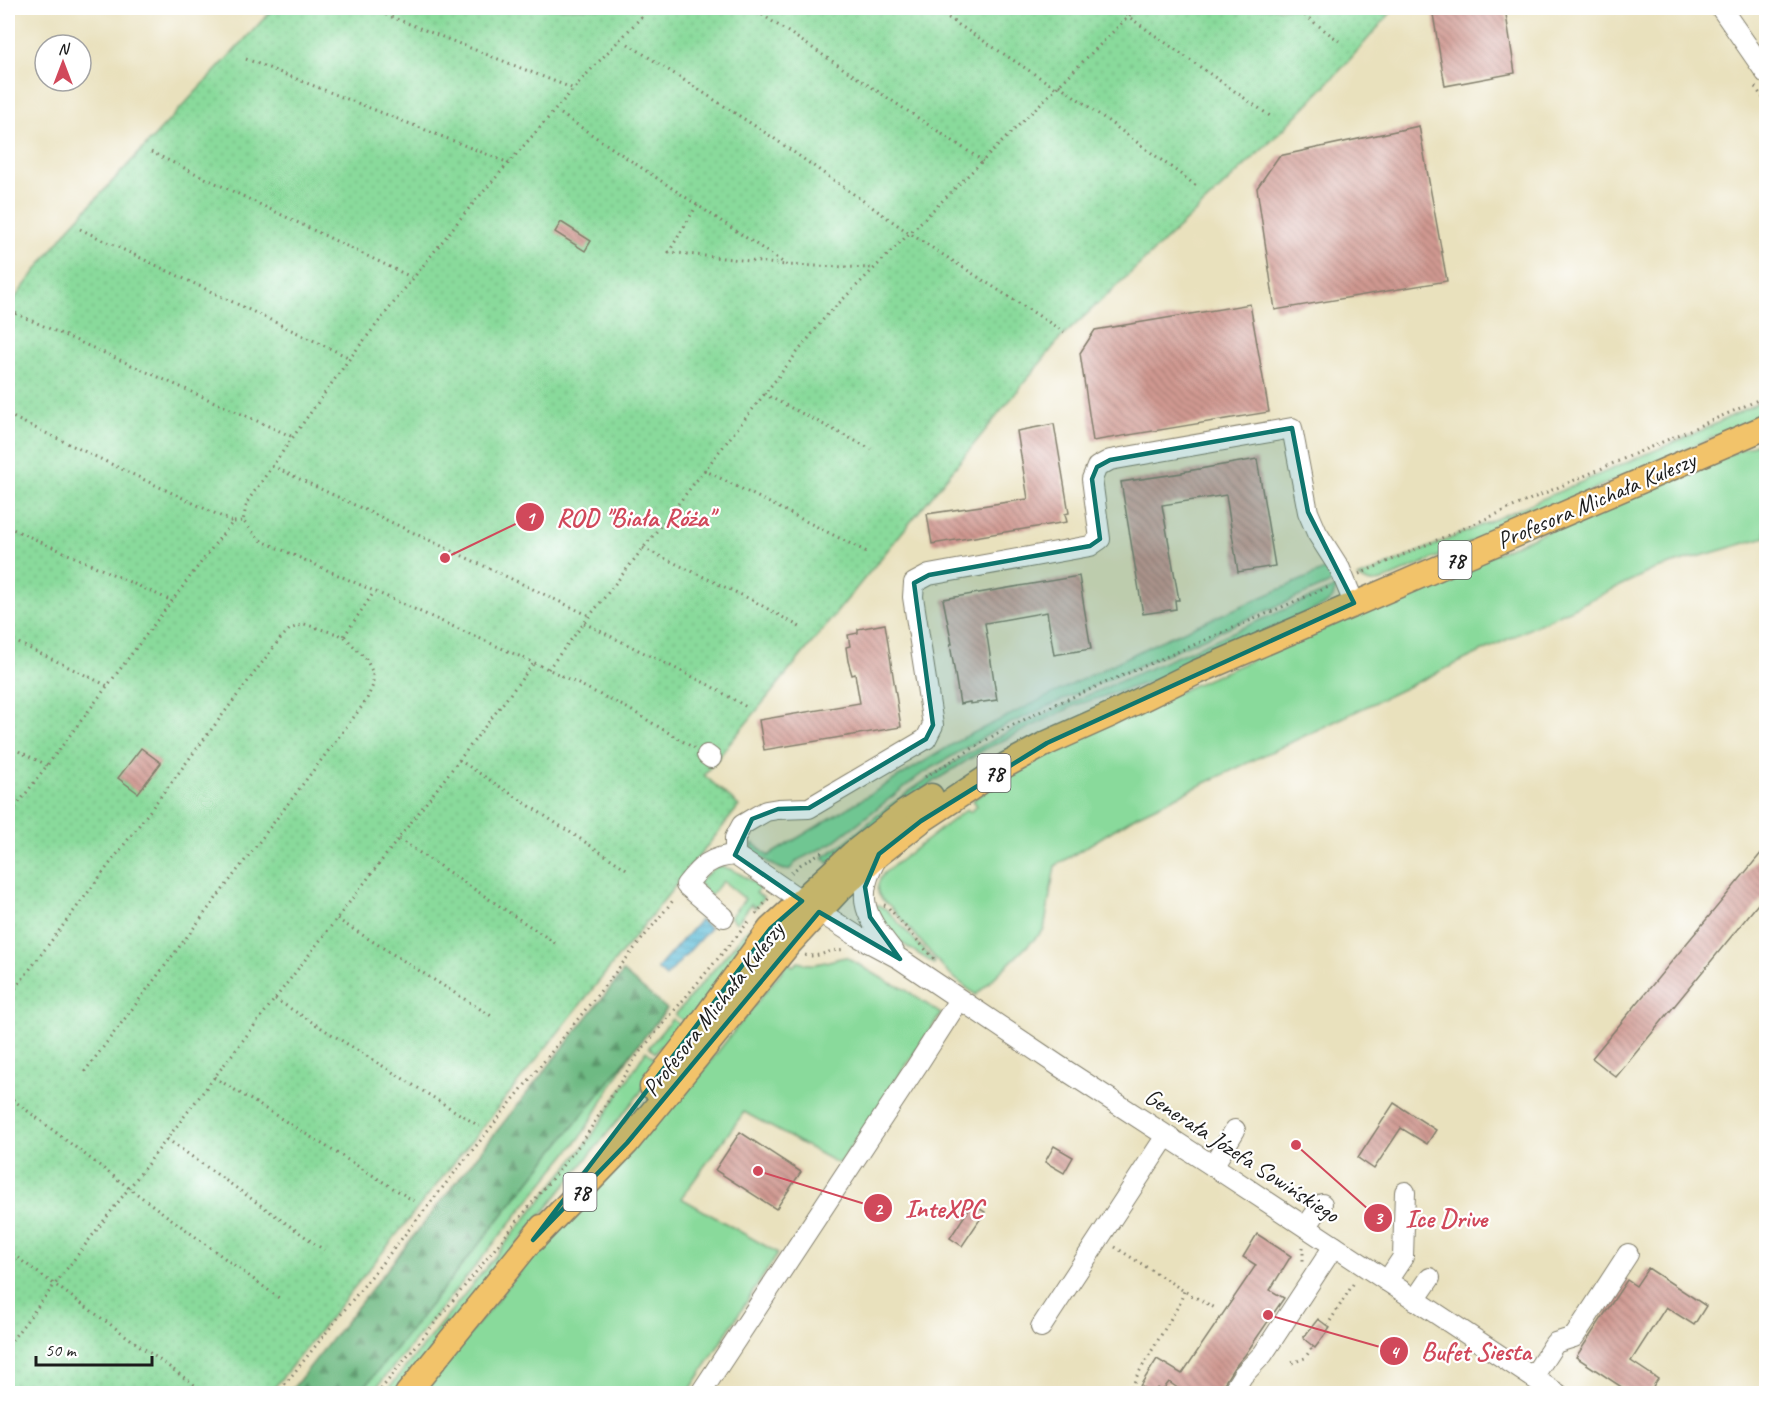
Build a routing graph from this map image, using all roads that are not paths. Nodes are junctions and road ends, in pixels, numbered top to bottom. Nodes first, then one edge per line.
1 (1721, 8) edge
2 (1767, 73) edge
3 (1767, 427) edge
4 (1354, 603) junction
5 (1194, 673) junction
6 (735, 851) junction
7 (879, 854) junction
8 (810, 906) junction
9 (724, 917) dead end
10 (900, 959) junction
11 (958, 1000) junction
12 (1235, 1130) dead end
13 (1166, 1136) junction
14 (1213, 1166) junction
15 (1405, 1192) dead end
16 (1322, 1204) dead end
17 (1306, 1227) junction
18 (532, 1240) junction
19 (1334, 1246) junction
20 (1628, 1254) dead end
21 (1430, 1278) dead end
22 (1387, 1281) junction
23 (1415, 1300) junction
24 (1041, 1327) dead end
25 (1533, 1377) junction
26 (407, 1394) edge
27 (700, 1394) edge
28 (1231, 1394) edge
29 (1558, 1394) edge

1 - 2 street
3 - 4 main road, Profesora Michała Kuleszy / 78
4 - 5 main road, Profesora Michała Kuleszy / 78
4 - 6 street
5 - 7 main road, Profesora Michała Kuleszy / 78
5 - 8 main road, Profesora Michała Kuleszy / 78
6 - 8 street, Generała Józefa Sowińskiego
6 - 9 street
7 - 8 main road, Profesora Michała Kuleszy / 78
7 - 10 street
8 - 10 street, Generała Józefa Sowińskiego
8 - 18 main road, Profesora Michała Kuleszy / 78
8 - 18 main road, Profesora Michała Kuleszy / 78
10 - 11 street, Generała Józefa Sowińskiego
11 - 13 street, Generała Józefa Sowińskiego
11 - 27 street
12 - 14 street
13 - 14 street, Generała Józefa Sowińskiego
13 - 24 street
14 - 17 street, Generała Józefa Sowińskiego
15 - 22 street
16 - 17 street
17 - 19 street, Generała Józefa Sowińskiego
18 - 26 main road, Profesora Michała Kuleszy / 78
19 - 22 street, Generała Józefa Sowińskiego
19 - 28 street
20 - 25 street
21 - 23 street
22 - 23 street, Generała Józefa Sowińskiego
23 - 25 street, Generała Józefa Sowińskiego
25 - 29 street, Generała Józefa Sowińskiego

